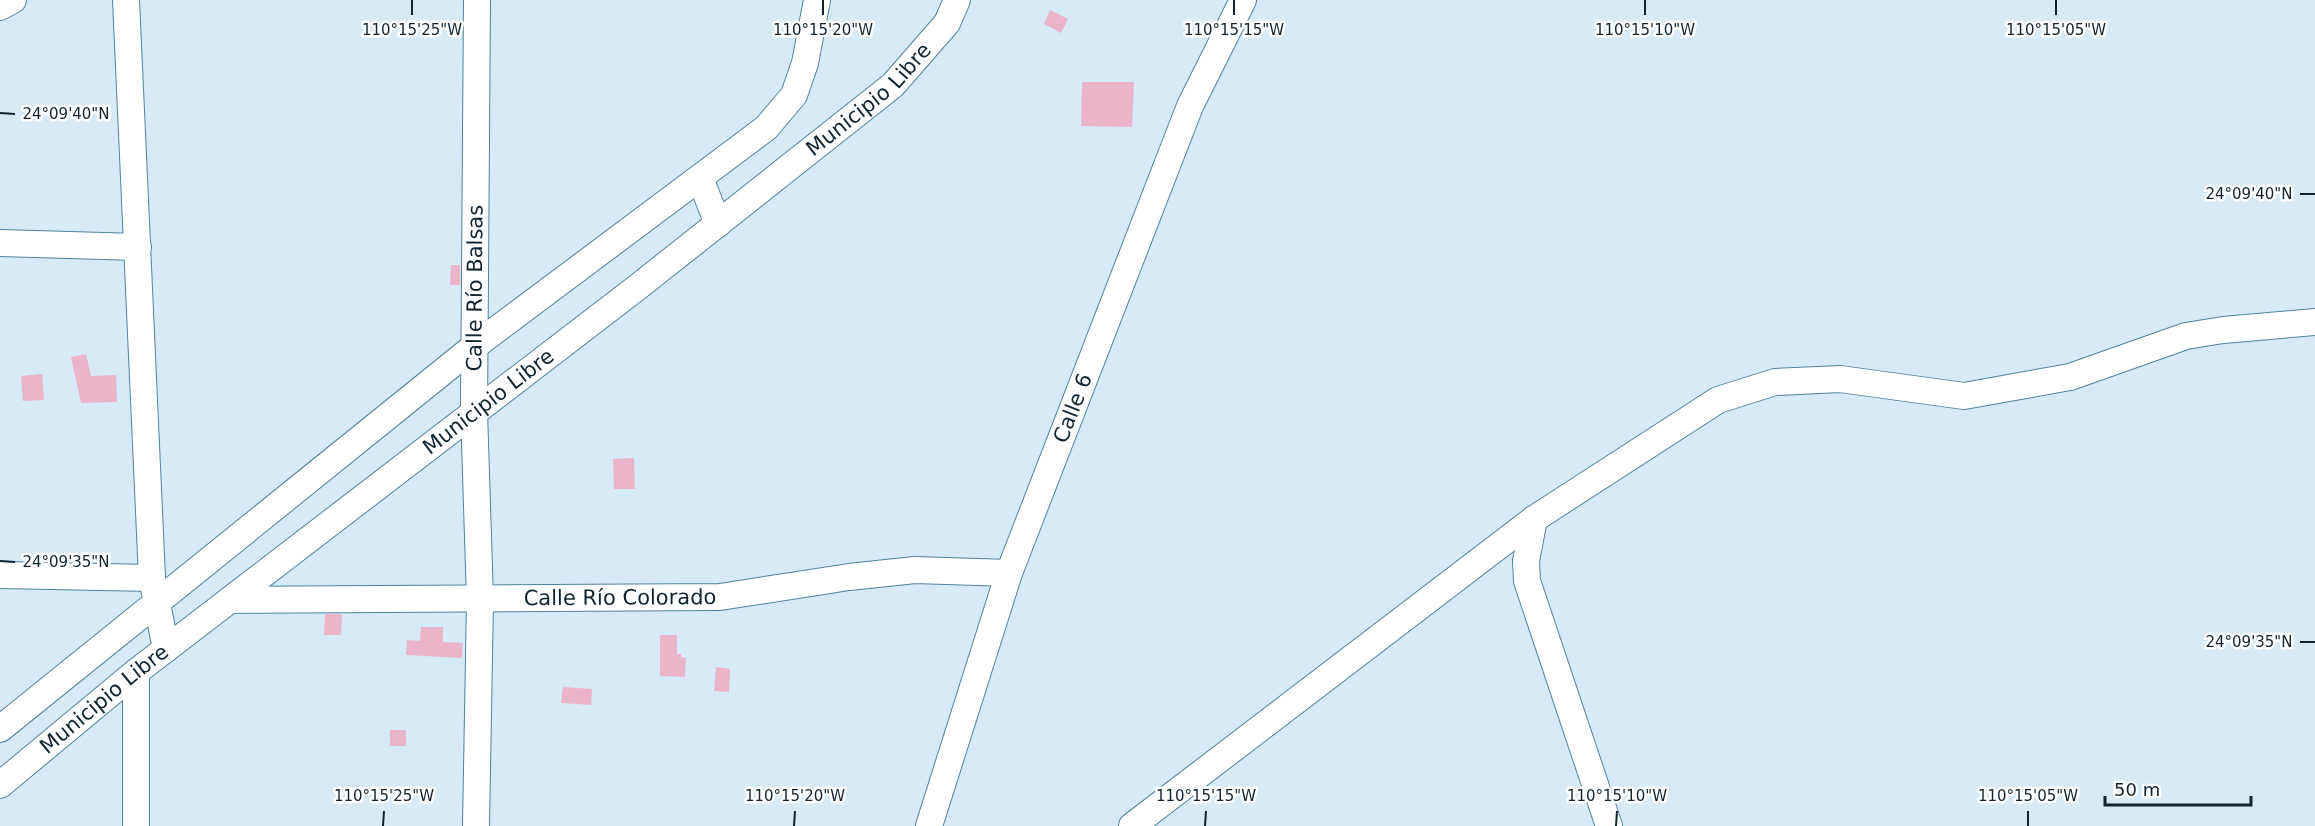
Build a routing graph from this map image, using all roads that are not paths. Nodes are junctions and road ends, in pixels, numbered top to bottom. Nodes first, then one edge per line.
1 (14, 0) edge
2 (126, 0) edge
3 (477, 0) edge
4 (817, 0) edge
5 (957, 0) edge
6 (1243, 0) edge
7 (0, 7) edge
8 (700, 178) junction
9 (718, 224) junction
10 (0, 243) edge
11 (138, 247) junction
12 (2315, 322) edge
13 (476, 345) junction
14 (474, 411) junction
15 (1534, 519) junction
16 (1009, 573) junction
17 (0, 575) edge
18 (152, 578) junction
19 (230, 600) junction
20 (480, 600) junction
21 (157, 604) junction
22 (166, 649) junction
23 (136, 672) junction
24 (0, 729) edge
25 (0, 785) edge
26 (136, 826) edge
27 (476, 826) edge
28 (929, 826) edge
29 (1132, 826) edge
30 (1609, 826) edge

1 - 7 street
2 - 11 street
3 - 13 street, Calle Río Balsas
4 - 8 street
5 - 9 street, Municipio Libre
6 - 16 street, Calle 6
8 - 9 street
8 - 13 street
9 - 14 street, Municipio Libre
10 - 11 street
11 - 18 street
12 - 15 street
13 - 14 street, Calle Río Balsas
13 - 21 street
14 - 19 street, Municipio Libre
14 - 20 street, Calle Río Balsas
15 - 29 street
15 - 30 street
16 - 20 street, Calle Río Colorado
16 - 28 street, Calle 6
17 - 18 street
18 - 21 street
19 - 20 street, Calle Río Colorado
19 - 22 street, Municipio Libre
20 - 27 street, Calle Río Balsas
21 - 22 street
21 - 24 street
22 - 23 street, Municipio Libre
23 - 25 street, Municipio Libre
23 - 26 street

